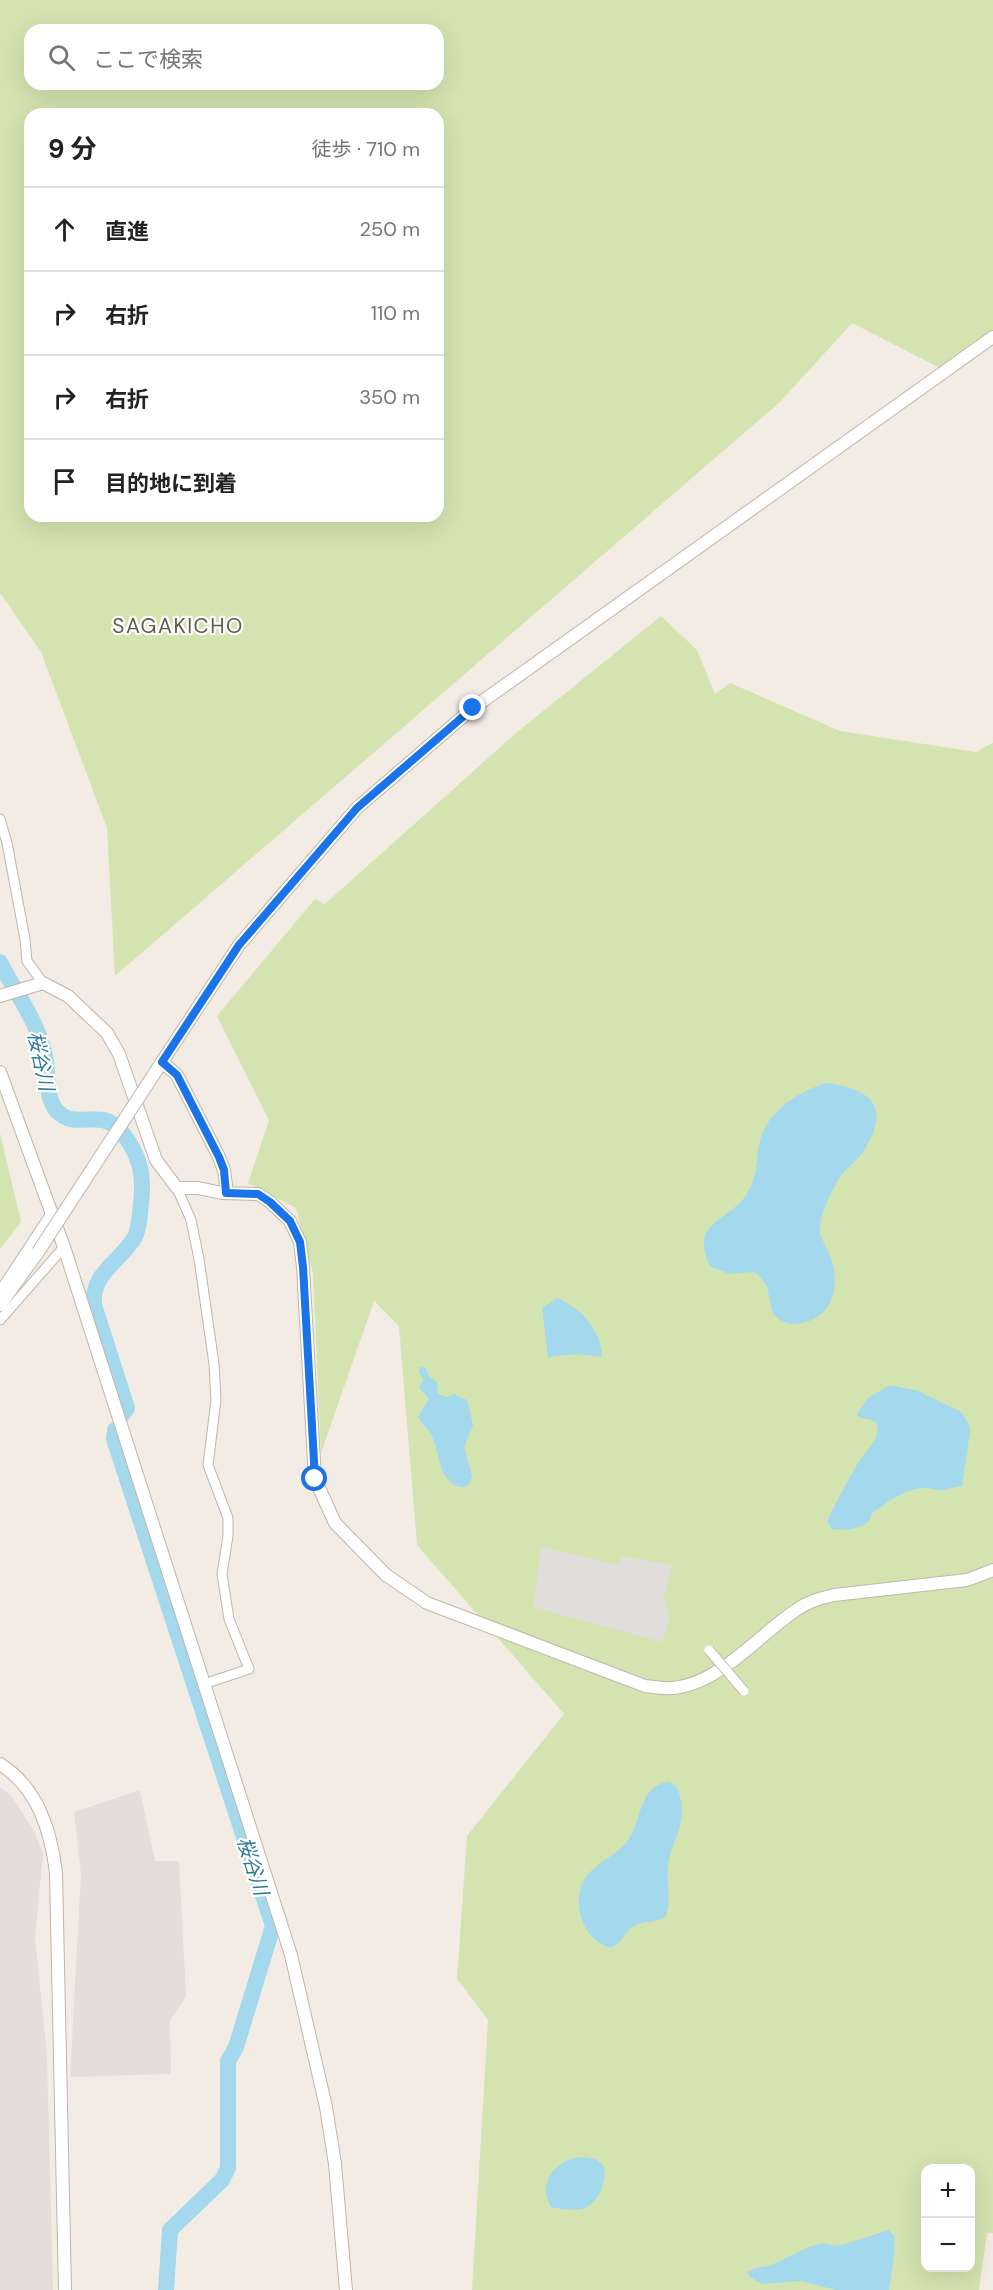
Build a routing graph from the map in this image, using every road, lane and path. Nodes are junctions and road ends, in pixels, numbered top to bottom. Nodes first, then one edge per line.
1 (993, 337) edge
2 (0, 819) edge
3 (43, 983) junction
4 (10, 993) edge
5 (160, 1065) junction
6 (0, 1072) edge
7 (177, 1188) junction
8 (226, 1193) junction
9 (52, 1212) junction
10 (64, 1247) junction
11 (0, 1291) edge
12 (0, 1305) edge
13 (0, 1320) edge
14 (993, 1570) edge
15 (710, 1650) dead end
16 (204, 1684) junction
17 (744, 1691) dead end
18 (0, 1764) edge
19 (64, 2290) edge
20 (345, 2290) edge

1 - 5 street
2 - 3 street
3 - 4 street
3 - 7 street
5 - 8 street
5 - 12 street, bridge
6 - 9 street
7 - 8 street
7 - 16 street
8 - 14 street
9 - 10 street
9 - 11 street
10 - 13 street
10 - 16 street
15 - 17 street, bridge
16 - 20 street
18 - 19 street

